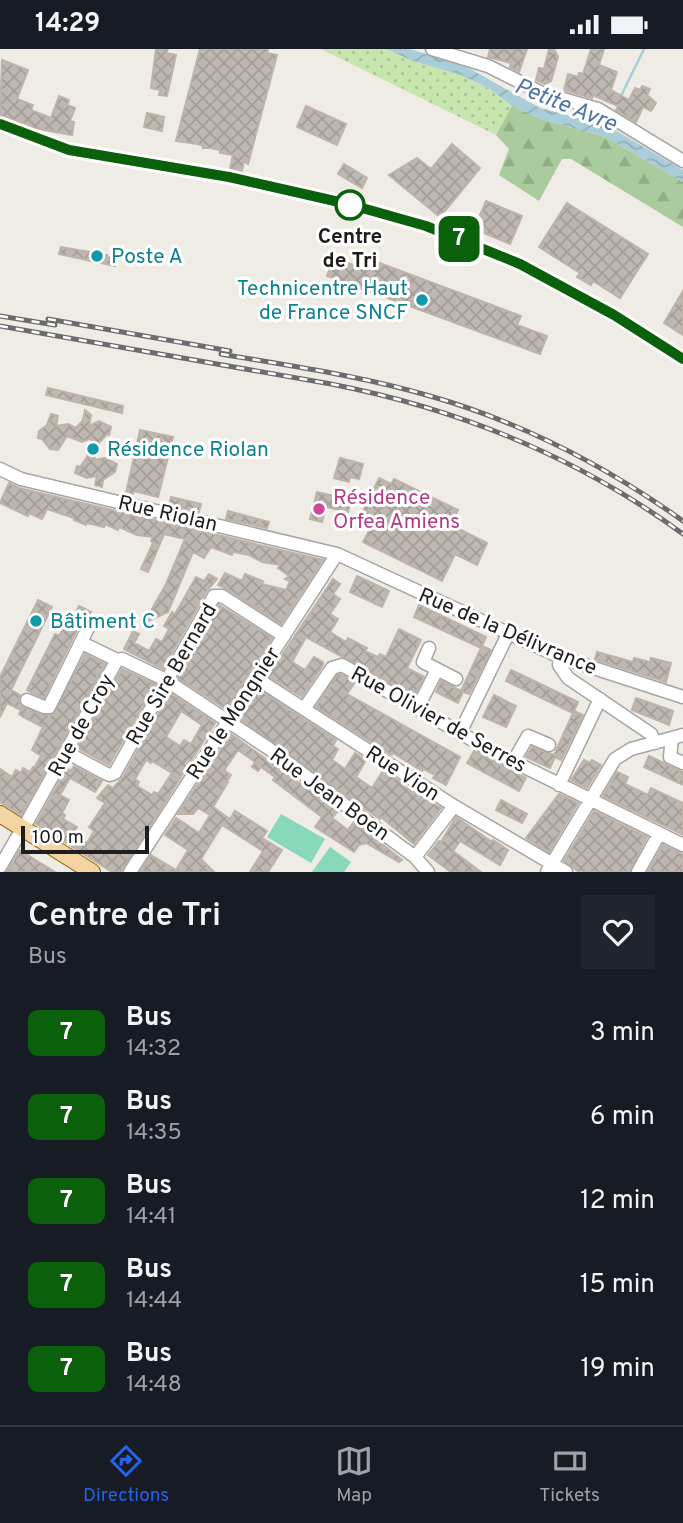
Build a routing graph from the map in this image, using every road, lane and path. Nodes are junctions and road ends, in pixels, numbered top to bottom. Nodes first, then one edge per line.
1 (432, 49) edge
2 (0, 124) edge
3 (683, 161) edge
4 (683, 359) edge
5 (3, 471) edge
6 (0, 485) edge
7 (337, 554) junction
8 (90, 624) dead end
9 (508, 635) junction
10 (284, 636) junction
11 (82, 643) junction
12 (429, 648) dead end
13 (559, 657) junction
14 (117, 660) junction
15 (437, 670) junction
16 (256, 678) junction
17 (456, 679) dead end
18 (166, 680) junction
19 (683, 697) edge
20 (27, 699) dead end
21 (600, 699) junction
22 (303, 709) junction
23 (417, 709) junction
24 (227, 721) junction
25 (460, 733) junction
26 (677, 736) edge
27 (655, 743) junction
28 (549, 745) dead end
29 (66, 752) junction
30 (513, 762) junction
31 (683, 763) edge
32 (559, 785) junction
33 (590, 801) junction
34 (454, 806) junction
35 (0, 814) edge
36 (0, 825) edge
37 (20, 832) junction
38 (659, 834) junction
39 (683, 845) edge
40 (415, 857) junction
41 (0, 867) edge
42 (550, 868) edge
43 (74, 872) edge
44 (92, 872) edge
45 (130, 872) edge
46 (428, 872) edge
47 (566, 872) edge
48 (638, 872) edge

1 - 3 street
2 - 4 street
5 - 6 street
5 - 7 street, Rue Riolan
7 - 9 street, Rue de la Délivrance
7 - 10 street, Rue le Mongnier
8 - 11 street
9 - 13 street, Rue de la Délivrance
9 - 25 street
10 - 16 street, Rue le Mongnier
10 - 18 street, Rue Sire Bernard
11 - 14 street
11 - 20 street
12 - 15 street
13 - 19 street, Rue de la Délivrance
13 - 21 street
14 - 18 street, Rue de Croy
14 - 29 street, Rue de Croy
15 - 17 street
15 - 23 street
16 - 22 street, Rue Vion
16 - 24 street, Rue le Mongnier
18 - 24 street, Rue de Croy
18 - 29 street, Rue Sire Bernard
21 - 27 street
21 - 32 street
22 - 23 street, Rue Olivier de Serres
22 - 34 street, Rue Vion
23 - 25 street, Rue Olivier de Serres
24 - 40 street, Rue Jean Boen
24 - 45 street, Rue le Mongnier
25 - 30 street, Rue Olivier de Serres
26 - 27 street
26 - 31 street
27 - 33 street
28 - 30 street
29 - 37 street, Rue de Croy
30 - 32 street, Rue Olivier de Serres
32 - 33 street, Rue Olivier de Serres
33 - 38 street, Rue Olivier de Serres
33 - 42 street
34 - 40 street
34 - 42 street, Rue Vion
35 - 37 main road
36 - 37 main road
37 - 41 street, Rue de Croy
37 - 43 main road
37 - 44 main road
38 - 39 street, Rue Olivier de Serres
38 - 48 street
40 - 46 street, Rue Jean Boen
42 - 47 street, Rue Vion

